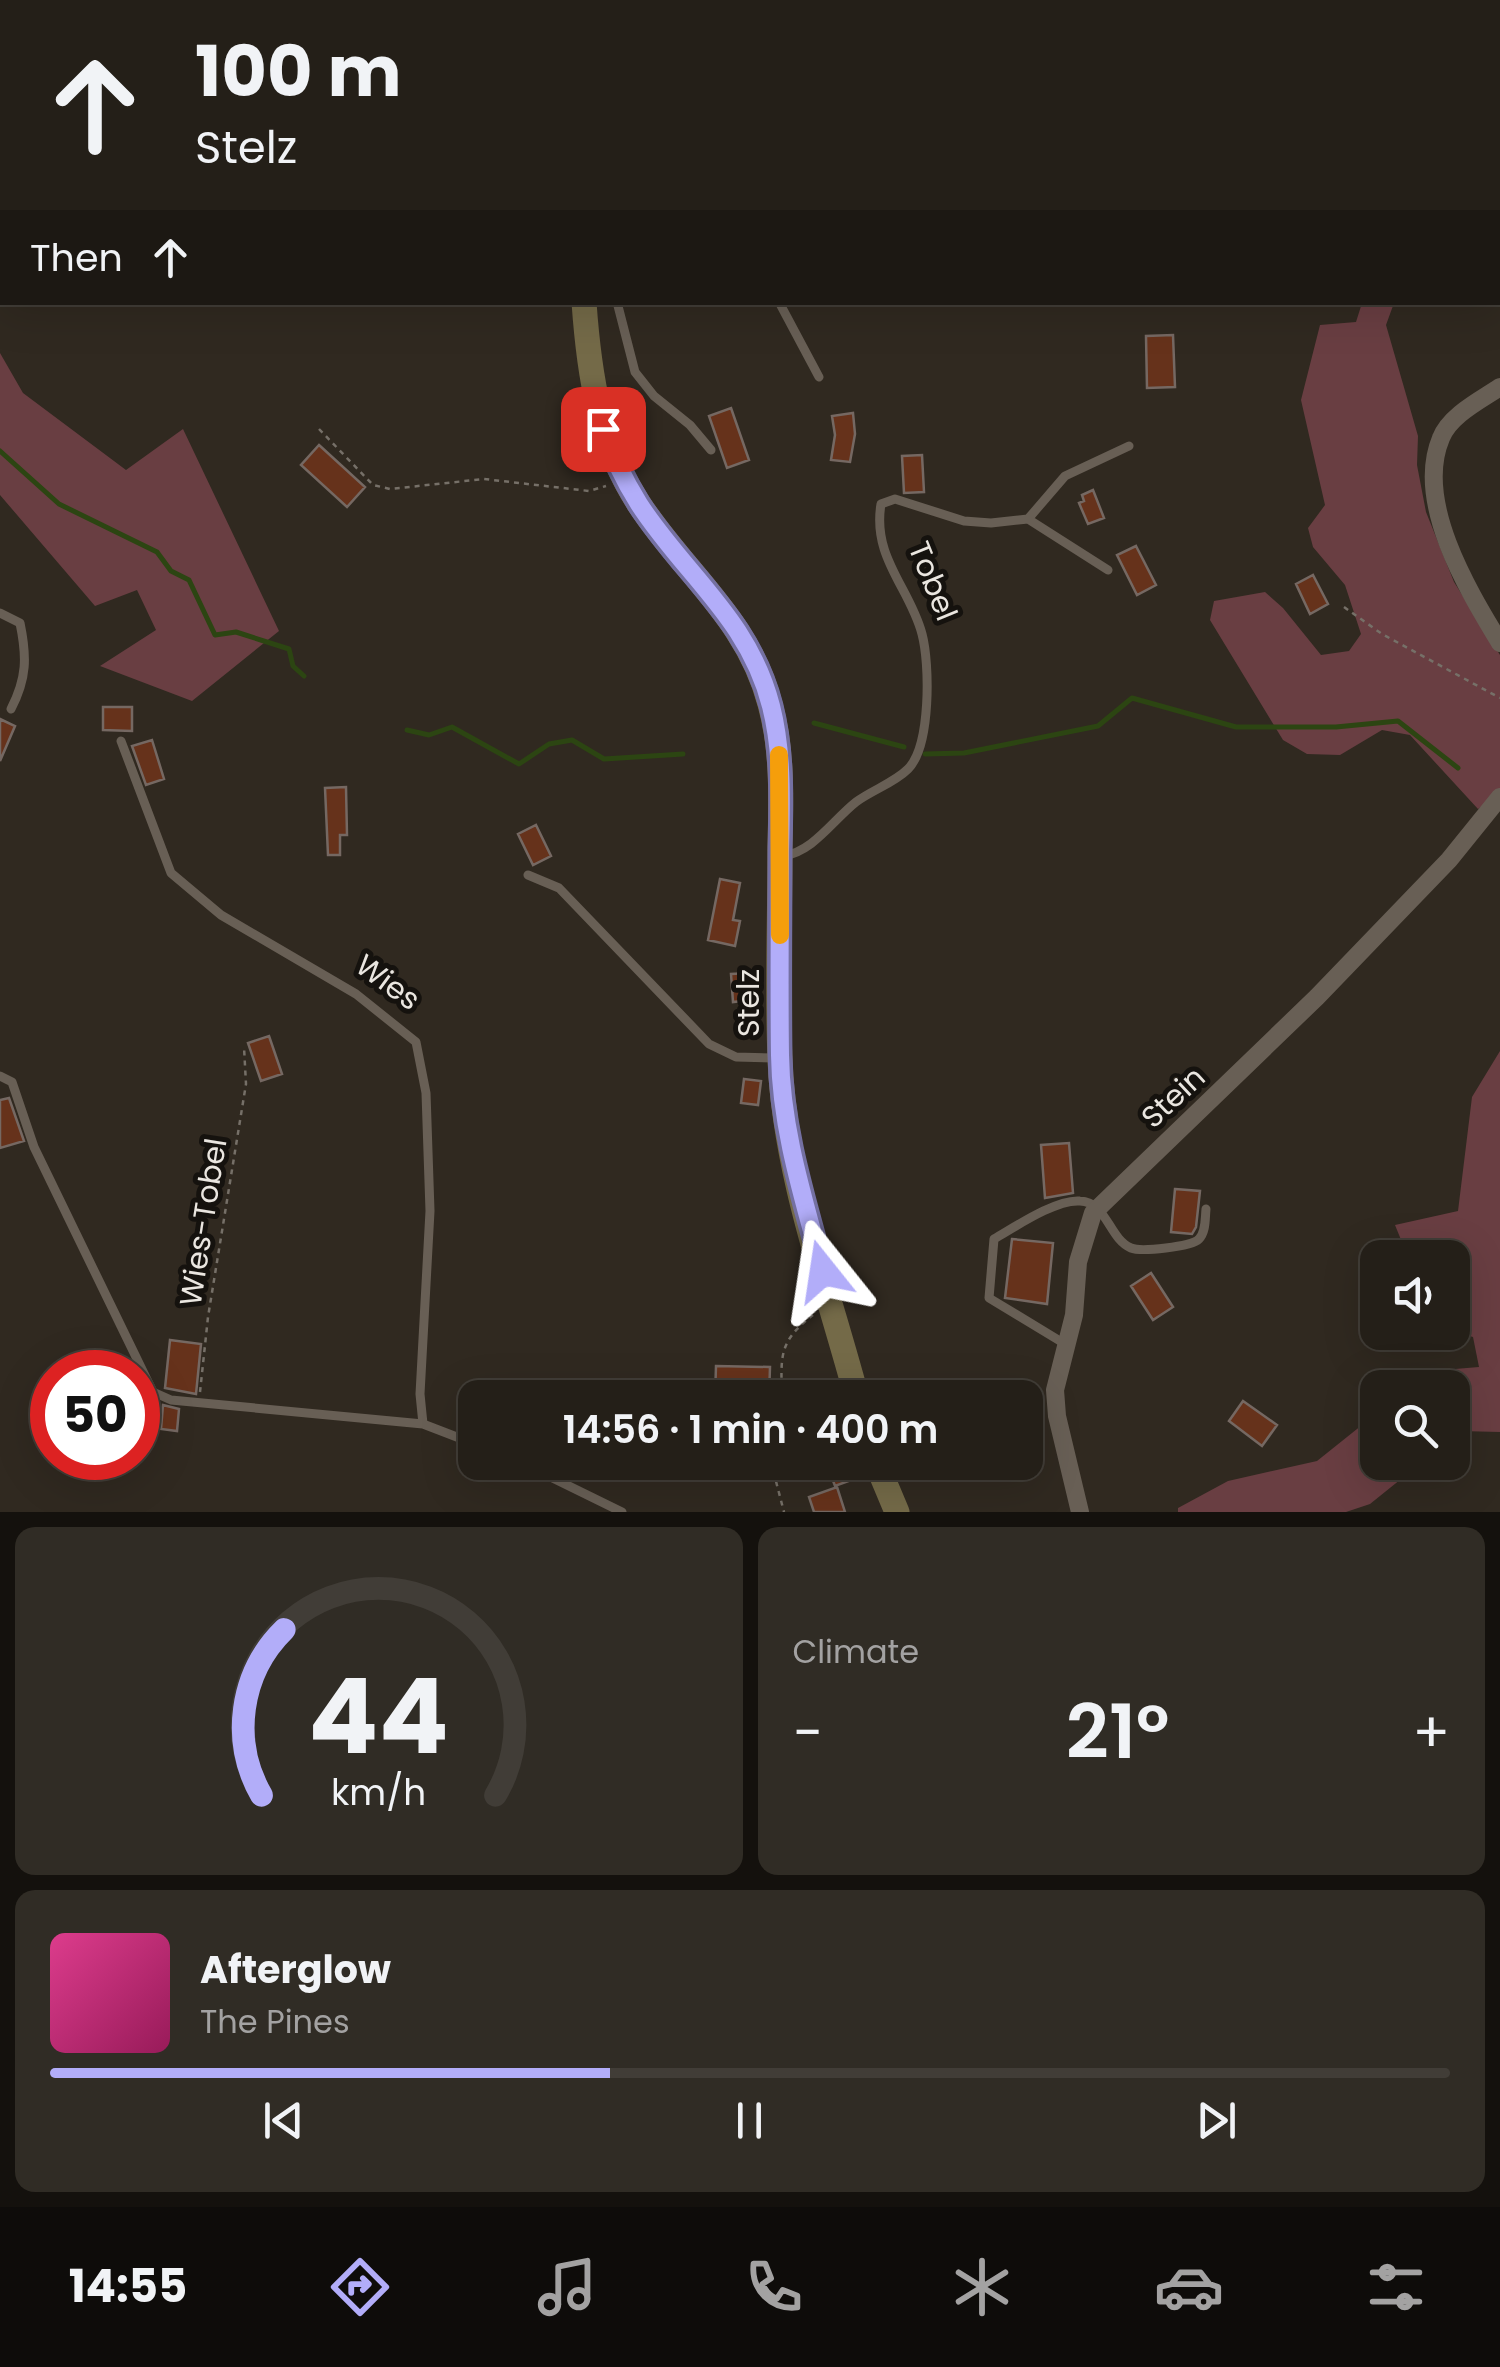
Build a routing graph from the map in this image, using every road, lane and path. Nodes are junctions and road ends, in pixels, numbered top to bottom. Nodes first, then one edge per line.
1 (584, 305) edge
2 (619, 305) edge
3 (781, 305) edge
4 (819, 377) dead end
5 (1500, 387) edge
6 (319, 429) dead end
7 (1129, 446) dead end
8 (711, 450) dead end
9 (611, 484) dead end
10 (1028, 520) junction
11 (1108, 570) dead end
12 (1344, 606) dead end
13 (0, 613) edge
14 (1500, 643) edge
15 (1500, 698) edge
16 (10, 710) dead end
17 (121, 741) dead end
18 (1500, 797) edge
19 (780, 856) junction
20 (528, 876) dead end
21 (244, 1047) dead end
22 (780, 1058) junction
23 (0, 1076) edge
24 (1098, 1208) junction
25 (1206, 1210) dead end
26 (832, 1306) junction
27 (1067, 1345) junction
28 (782, 1380) edge
29 (853, 1380) edge
30 (199, 1403) junction
31 (423, 1424) junction
32 (458, 1437) edge
33 (557, 1480) edge
34 (776, 1480) edge
35 (884, 1480) edge
36 (622, 1512) edge
37 (784, 1512) edge
38 (897, 1512) edge
39 (1080, 1512) edge

1 - 19 main road, Stelz
2 - 8 lane
3 - 4 lane
5 - 14 street
6 - 9 path
7 - 10 lane
10 - 11 lane
10 - 19 lane, Tobel
12 - 15 path
13 - 16 lane
17 - 31 lane, Wies
18 - 24 street, Stein
19 - 22 main road, Stelz
20 - 22 lane, Stelz
21 - 30 path, Wies-Tobel
22 - 26 main road
23 - 30 lane
24 - 25 lane
24 - 27 street, Stein
24 - 27 lane
26 - 28 path
26 - 29 main road
27 - 39 street, Stein
30 - 31 lane
31 - 32 lane
33 - 36 lane
34 - 37 path
35 - 38 main road

